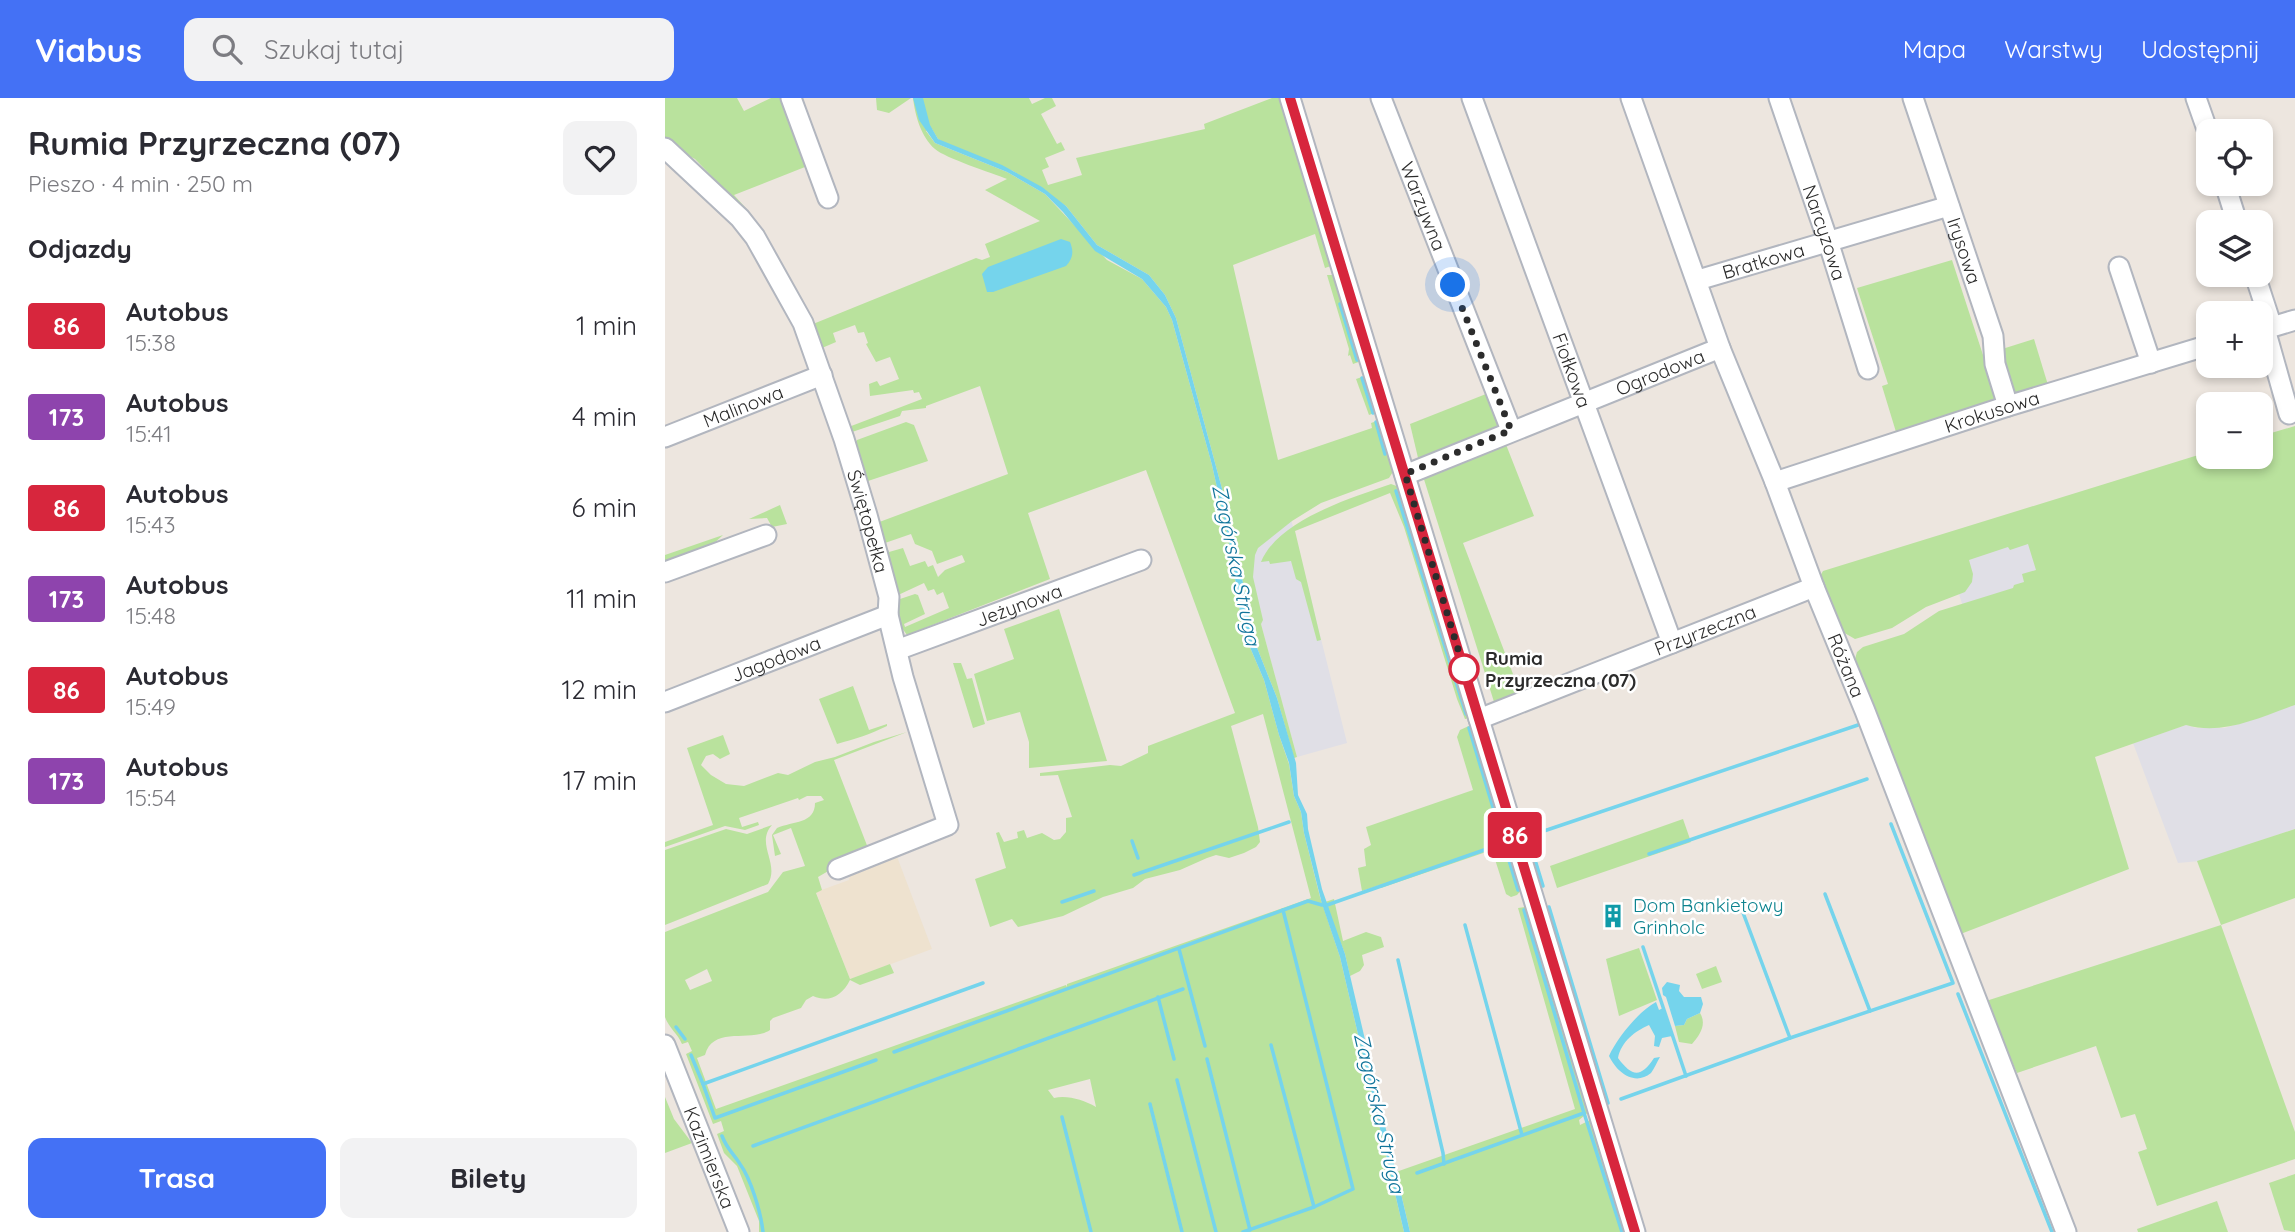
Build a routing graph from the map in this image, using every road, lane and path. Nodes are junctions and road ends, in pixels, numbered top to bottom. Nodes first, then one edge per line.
1 (791, 98) edge
2 (1290, 98) edge
3 (1381, 98) edge
4 (1472, 98) edge
5 (1633, 98) edge
6 (1779, 98) edge
7 (1913, 98) edge
8 (2196, 98) edge
9 (2203, 119) edge
10 (665, 148) edge
11 (828, 198) dead end
12 (1949, 206) junction
13 (1828, 241) junction
14 (2119, 267) dead end
15 (1698, 280) junction
16 (2295, 320) edge
17 (2273, 326) edge
18 (1720, 348) junction
19 (2196, 349) edge
20 (2273, 354) edge
21 (2151, 363) junction
22 (1868, 369) dead end
23 (822, 375) junction
24 (1583, 402) junction
25 (2008, 406) junction
26 (2289, 414) dead end
27 (1511, 430) junction
28 (665, 437) edge
29 (1405, 474) junction
30 (1775, 482) junction
31 (766, 534) dead end
32 (1141, 560) dead end
33 (665, 572) edge
34 (1814, 587) junction
35 (888, 615) junction
36 (1672, 643) junction
37 (897, 650) junction
38 (665, 702) edge
39 (1479, 719) junction
40 (838, 869) dead end
41 (665, 1045) edge
42 (739, 1232) edge
43 (1635, 1232) edge
44 (2066, 1232) edge

1 - 11 street
2 - 29 street
3 - 27 street, Warzywna
4 - 24 street, Fiołkowa
5 - 15 street, Różana
6 - 13 street, Narcyzowa
7 - 12 street, Irysowa
8 - 9 street
10 - 23 street, Świętopełka
12 - 13 street, Bratkowa
12 - 25 street, Irysowa
13 - 15 street, Bratkowa
13 - 22 street, Narcyzowa
14 - 21 street
15 - 18 street, Różana
16 - 17 street
18 - 24 street, Ogrodowa
18 - 30 street, Różana
19 - 21 street, Krokusowa
20 - 26 street
21 - 25 street, Krokusowa
23 - 28 street, Malinowa
23 - 35 street, Świętopełka
24 - 27 street, Ogrodowa
24 - 36 street, Fiołkowa
25 - 30 street, Krokusowa
27 - 29 street, Ogrodowa
29 - 39 street
30 - 34 street, Różana
31 - 33 street
32 - 37 street, Jeżynowa
34 - 36 street, Przyrzeczna
34 - 44 street, Różana
35 - 37 street, Świętopełka
35 - 38 street, Jagodowa
36 - 39 street, Przyrzeczna
37 - 40 street, Świętopełka
39 - 43 street
41 - 42 street, Kazimierska

